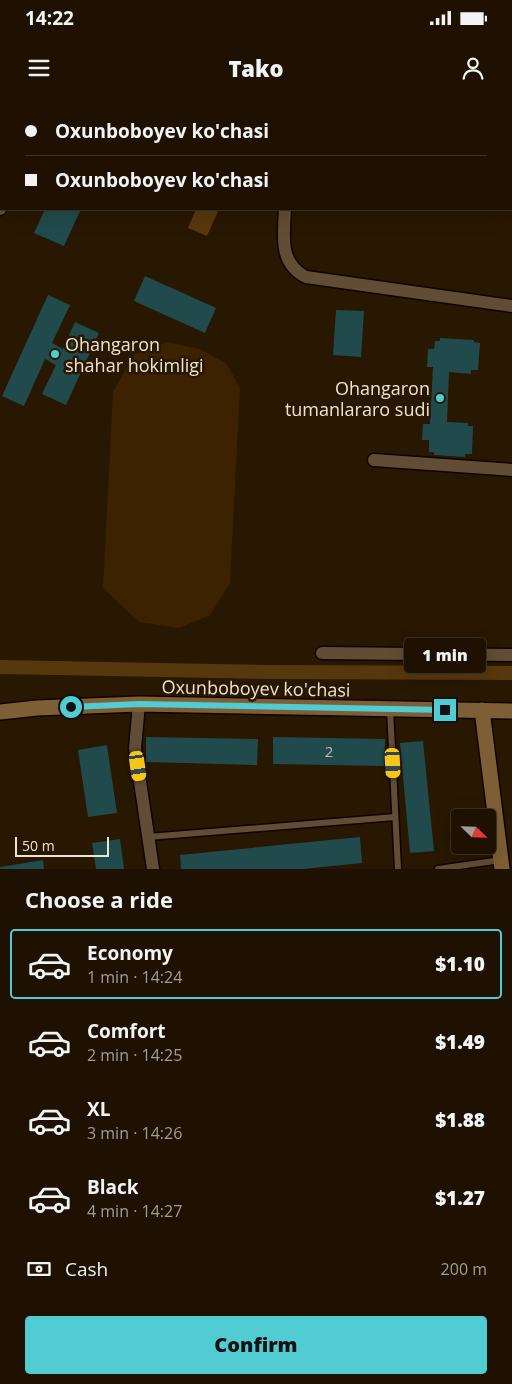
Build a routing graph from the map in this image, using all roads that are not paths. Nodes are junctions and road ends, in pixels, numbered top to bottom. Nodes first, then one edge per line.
1 (285, 210) edge
2 (512, 306) edge
3 (374, 460) dead end
4 (512, 470) edge
5 (322, 653) dead end
6 (512, 654) edge
7 (139, 704) junction
8 (390, 709) junction
9 (482, 710) junction
10 (512, 711) edge
11 (0, 712) edge
12 (396, 817) junction
13 (148, 837) junction
14 (505, 863) edge
15 (153, 869) edge
16 (398, 869) edge
17 (438, 869) edge

1 - 2 street
3 - 4 street
5 - 6 street
7 - 8 main road, Oxunboboyev ko'chasi
7 - 11 main road, Oxunboboyev ko'chasi
7 - 13 street
8 - 9 main road, Oxunboboyev ko'chasi
8 - 12 lane
9 - 10 main road, Oxunboboyev ko'chasi
9 - 14 main road
12 - 13 lane
12 - 16 lane
13 - 15 street
14 - 17 lane

